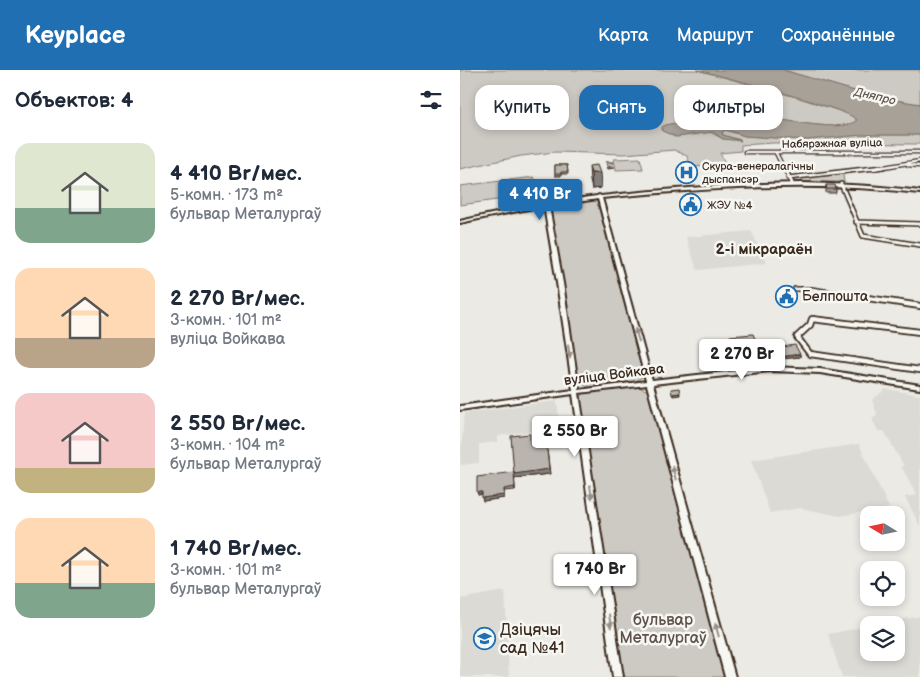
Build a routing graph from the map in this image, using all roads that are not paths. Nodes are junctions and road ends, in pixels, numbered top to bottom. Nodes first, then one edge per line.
1 (744, 152) dead end
2 (920, 152) edge
3 (776, 153) junction
4 (920, 161) edge
5 (902, 165) junction
6 (920, 166) edge
7 (788, 178) junction
8 (792, 183) junction
9 (841, 184) junction
10 (920, 192) edge
11 (599, 196) junction
12 (546, 204) junction
13 (460, 222) edge
14 (856, 222) junction
15 (920, 224) edge
16 (920, 245) edge
17 (795, 289) dead end
18 (920, 306) edge
19 (920, 332) edge
20 (920, 370) edge
21 (650, 382) junction
22 (920, 387) edge
23 (576, 392) junction
24 (460, 408) edge
25 (618, 677) edge
26 (730, 677) edge

1 - 3 street, Набярэжная вуліца
2 - 3 street, Набярэжная вуліца
3 - 7 street
4 - 5 street
5 - 6 street
5 - 7 street
7 - 8 street
8 - 9 main road
8 - 11 main road
9 - 10 main road
9 - 14 street
11 - 12 main road
21 -> 11 main road
12 - 13 main road
12 -> 23 main road
14 - 15 street
14 - 16 street
17 - 18 street
19 - 20 street
21 - 22 main road, вуліца Войкава
21 - 23 main road, вуліца Войкава
26 -> 21 main road
23 - 24 main road, вуліца Войкава
23 -> 25 main road

